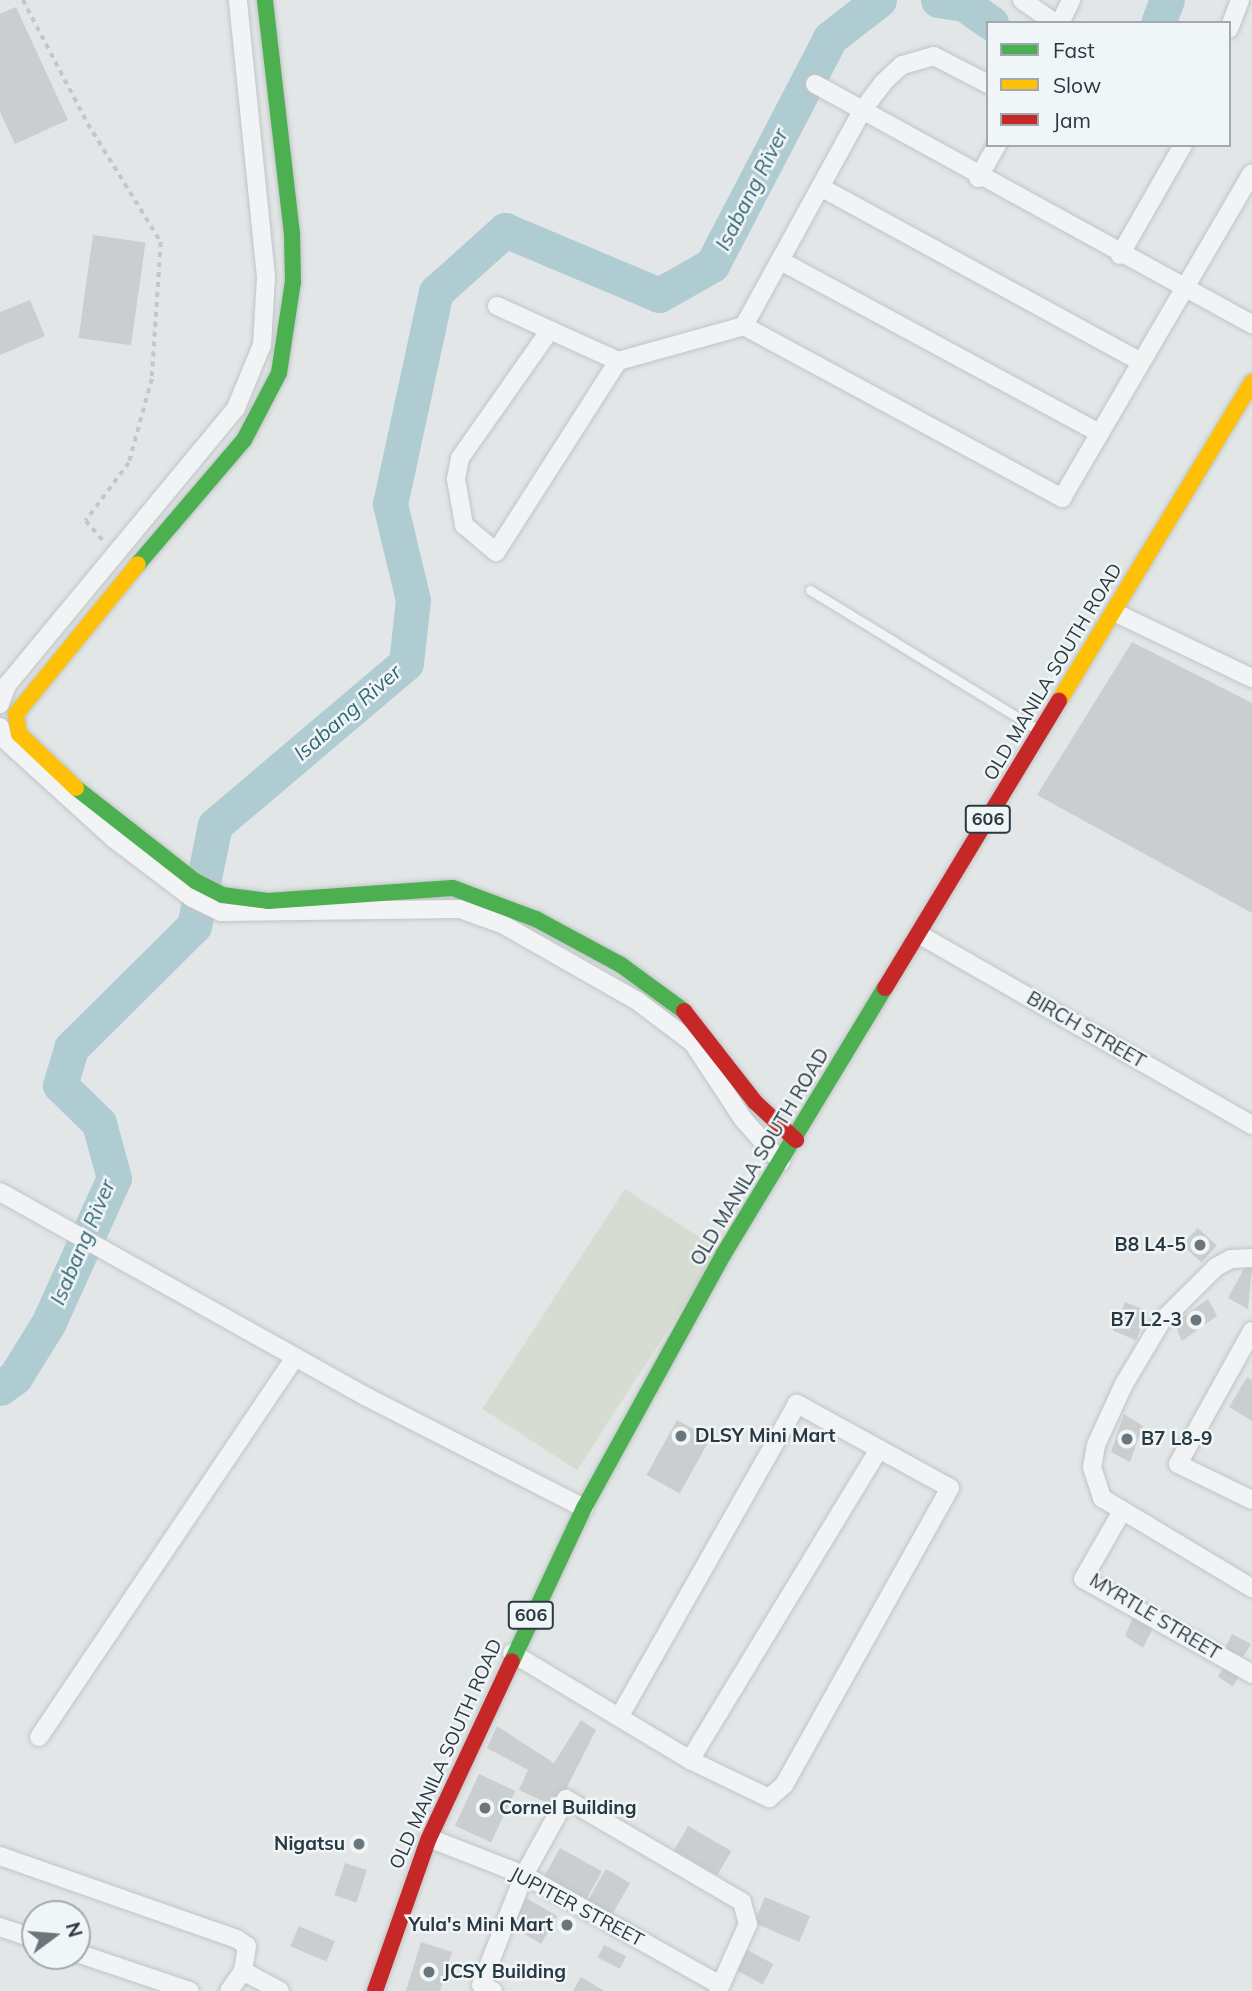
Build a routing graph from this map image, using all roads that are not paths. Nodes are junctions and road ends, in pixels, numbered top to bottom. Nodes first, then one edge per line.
1 (238, 0) edge
2 (265, 0) edge
3 (1022, 0) edge
4 (1071, 0) edge
5 (1240, 0) edge
6 (1054, 21) edge
7 (1058, 21) edge
8 (1231, 24) edge
9 (986, 83) edge
10 (816, 84) dead end
11 (862, 111) junction
12 (996, 147) edge
13 (1182, 147) edge
14 (1252, 173) edge
15 (978, 178) junction
16 (822, 188) junction
17 (292, 234) junction
18 (262, 235) junction
19 (1120, 255) junction
20 (781, 261) junction
21 (1186, 288) junction
22 (497, 306) dead end
23 (1252, 324) edge
24 (744, 326) junction
25 (550, 330) junction
26 (618, 361) junction
27 (1142, 362) junction
28 (1252, 382) edge
29 (1098, 433) junction
30 (131, 534) junction
31 (147, 551) junction
32 (810, 590) dead end
33 (1114, 612) junction
34 (1252, 678) edge
35 (0, 704) edge
36 (0, 727) edge
37 (1041, 732) junction
38 (194, 889) junction
39 (222, 904) junction
40 (920, 935) junction
41 (1252, 1125) edge
42 (796, 1140) junction
43 (781, 1162) junction
44 (0, 1192) edge
45 (1252, 1258) edge
46 (1249, 1342) edge
47 (295, 1357) junction
48 (878, 1451) junction
49 (1252, 1500) edge
50 (584, 1508) junction
51 (1121, 1513) junction
52 (1252, 1588) edge
53 (512, 1653) junction
54 (1251, 1672) edge
55 (620, 1716) junction
56 (39, 1737) dead end
57 (690, 1760) junction
58 (429, 1838) junction
59 (0, 1856) edge
60 (524, 1875) junction
61 (0, 1927) edge
62 (21, 1934) edge
63 (91, 1958) edge
64 (243, 1971) junction
65 (719, 1988) edge
66 (190, 1991) edge
67 (229, 1991) edge
68 (280, 1991) edge
69 (375, 1991) edge
70 (493, 1991) edge

1 - 18 street
2 - 17 main road
3 - 6 street
4 - 7 street
5 - 8 street
9 - 11 street
10 - 11 street
11 - 15 street
11 - 16 street
12 - 15 street
13 - 19 street
14 - 21 street
15 - 19 street
16 - 20 street
16 - 27 street
17 - 18 street
17 - 31 main road
18 - 30 street
19 - 21 street
20 - 24 street
20 - 29 street
21 - 23 street
21 - 27 street
22 - 25 street
24 - 26 street
24 - 29 street
25 - 26 street
25 - 26 street
27 - 29 street
28 - 33 main road, OLD MANILA SOUTH ROAD / 606
30 - 31 street
30 - 35 street
31 - 38 main road
32 - 37 lane
33 - 34 street
33 - 37 main road, OLD MANILA SOUTH ROAD / 606
36 - 38 street
37 - 40 main road, OLD MANILA SOUTH ROAD / 606
38 - 39 street
39 - 42 main road
39 - 43 street
40 - 41 street, BIRCH STREET
40 - 42 main road, OLD MANILA SOUTH ROAD / 606
42 - 43 main road, OLD MANILA SOUTH ROAD / 606
43 - 50 main road, OLD MANILA SOUTH ROAD / 606
44 - 47 street
45 - 51 street
46 - 49 street
47 - 50 street
47 - 56 street
48 - 55 street
48 - 57 street
48 - 57 street
50 - 53 main road, OLD MANILA SOUTH ROAD / 606
51 - 52 street
51 - 54 street, MYRTLE STREET
53 - 55 street
53 - 58 main road, OLD MANILA SOUTH ROAD / 606
55 - 57 street
58 - 60 street, JUPITER STREET
58 - 69 main road, OLD MANILA SOUTH ROAD / 606
59 - 64 street
60 - 65 street, JUPITER STREET
60 - 65 street
60 - 70 street
61 - 62 street
63 - 66 street
64 - 67 street
64 - 68 street

